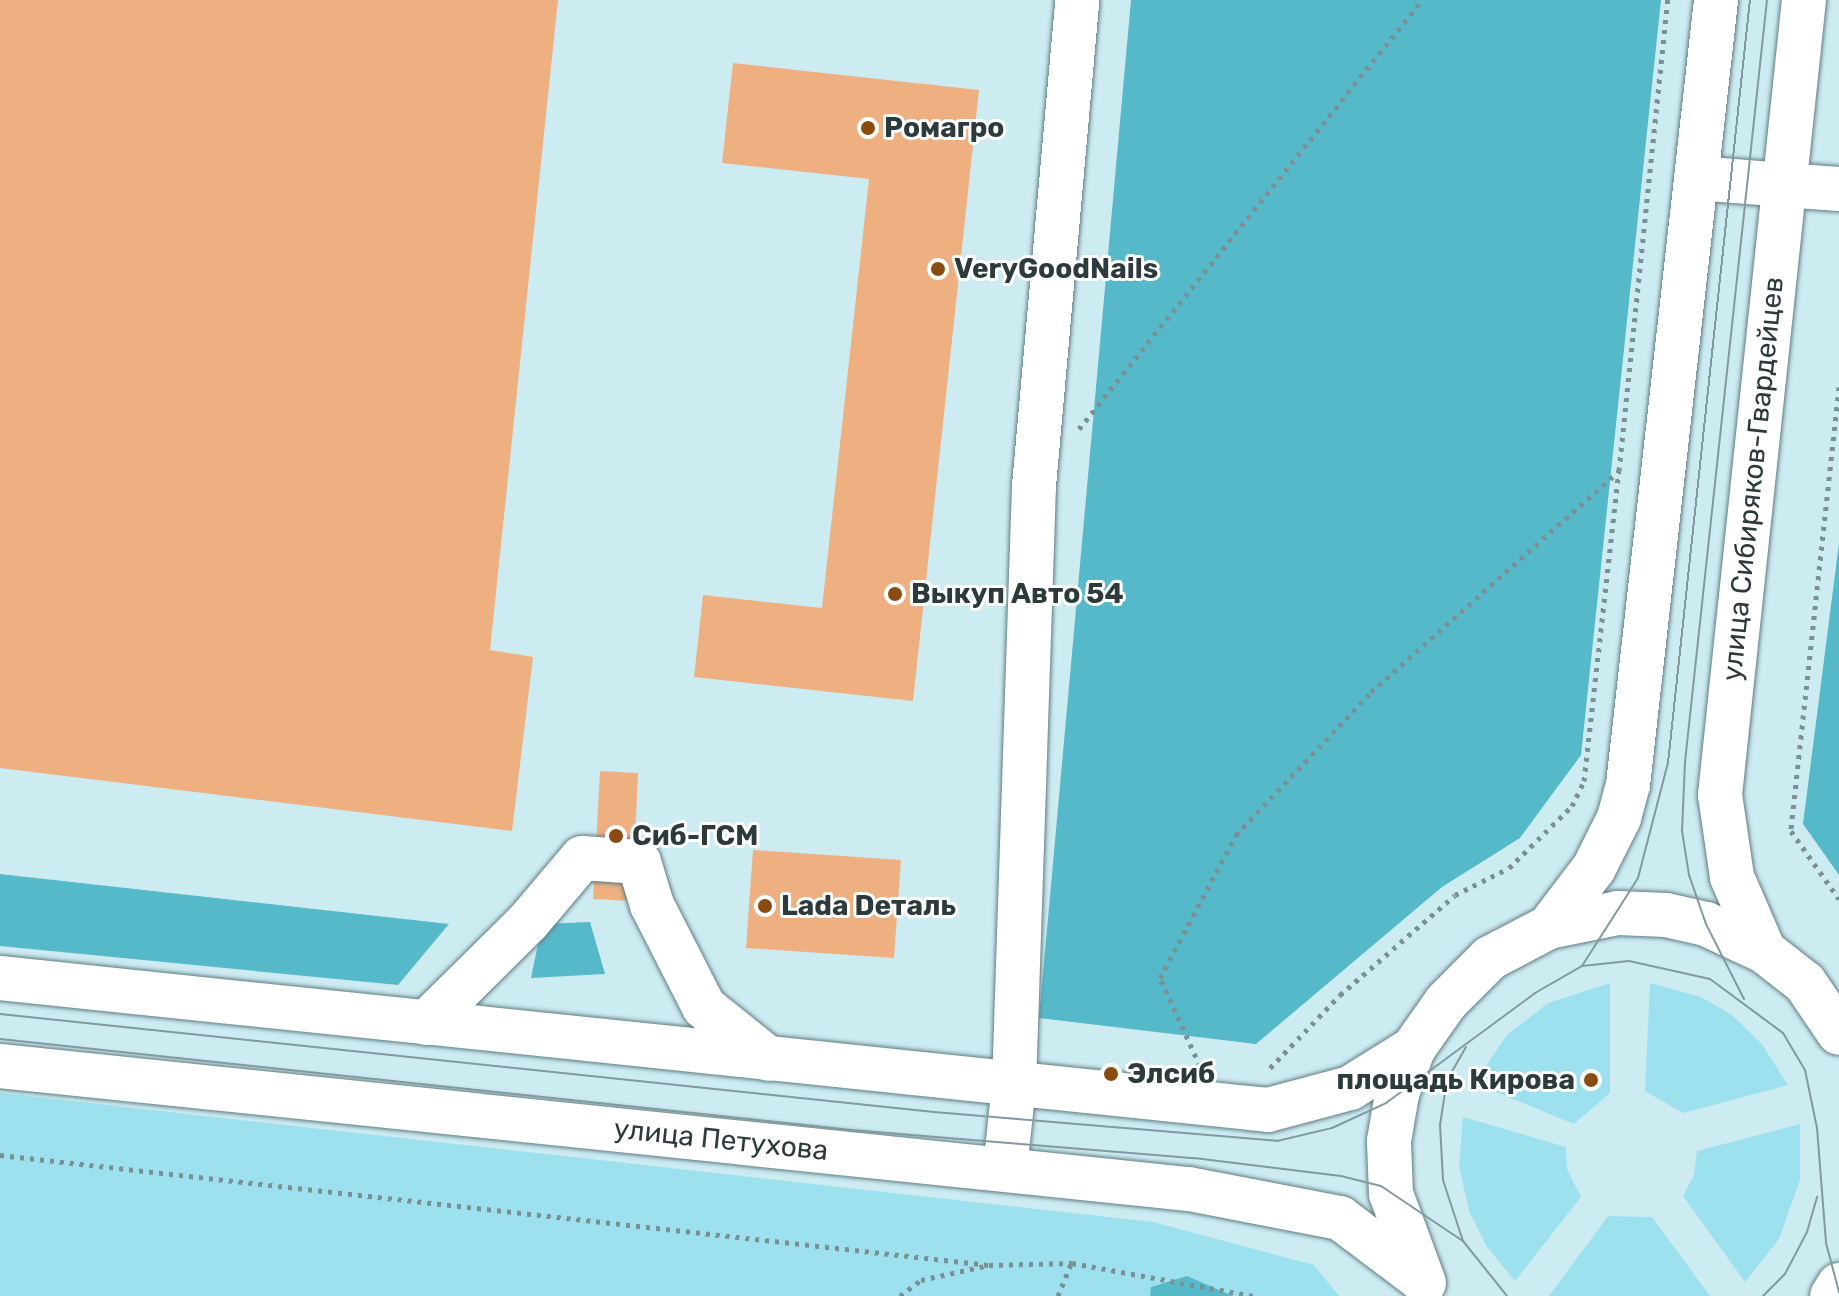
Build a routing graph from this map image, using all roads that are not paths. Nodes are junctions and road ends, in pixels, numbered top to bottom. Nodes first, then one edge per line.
1 (1077, 0) edge
2 (1716, 0) edge
3 (1804, 0) edge
4 (1696, 178) junction
5 (1784, 185) junction
6 (1839, 189) edge
7 (1549, 927) junction
8 (1764, 951) junction
9 (0, 978) edge
10 (426, 1023) junction
11 (1839, 1033) edge
12 (1413, 1049) junction
13 (769, 1059) junction
14 (0, 1066) edge
15 (1014, 1085) junction
16 (1005, 1169) junction
17 (1427, 1287) edge

1 - 15 main road
2 - 4 main road
3 - 5 main road, улица Сибиряков-Гвардейцев
4 - 5 main road
4 - 7 main road
5 - 6 main road
5 - 8 main road, улица Сибиряков-Гвардейцев
7 - 8 main road
7 - 12 main road
8 - 11 main road
9 - 10 main road
10 - 13 main road
10 - 13 main road
12 - 15 main road
12 - 17 main road
13 - 15 main road
14 - 16 main road, улица Петухова
15 - 16 main road
16 - 17 main road, улица Петухова

